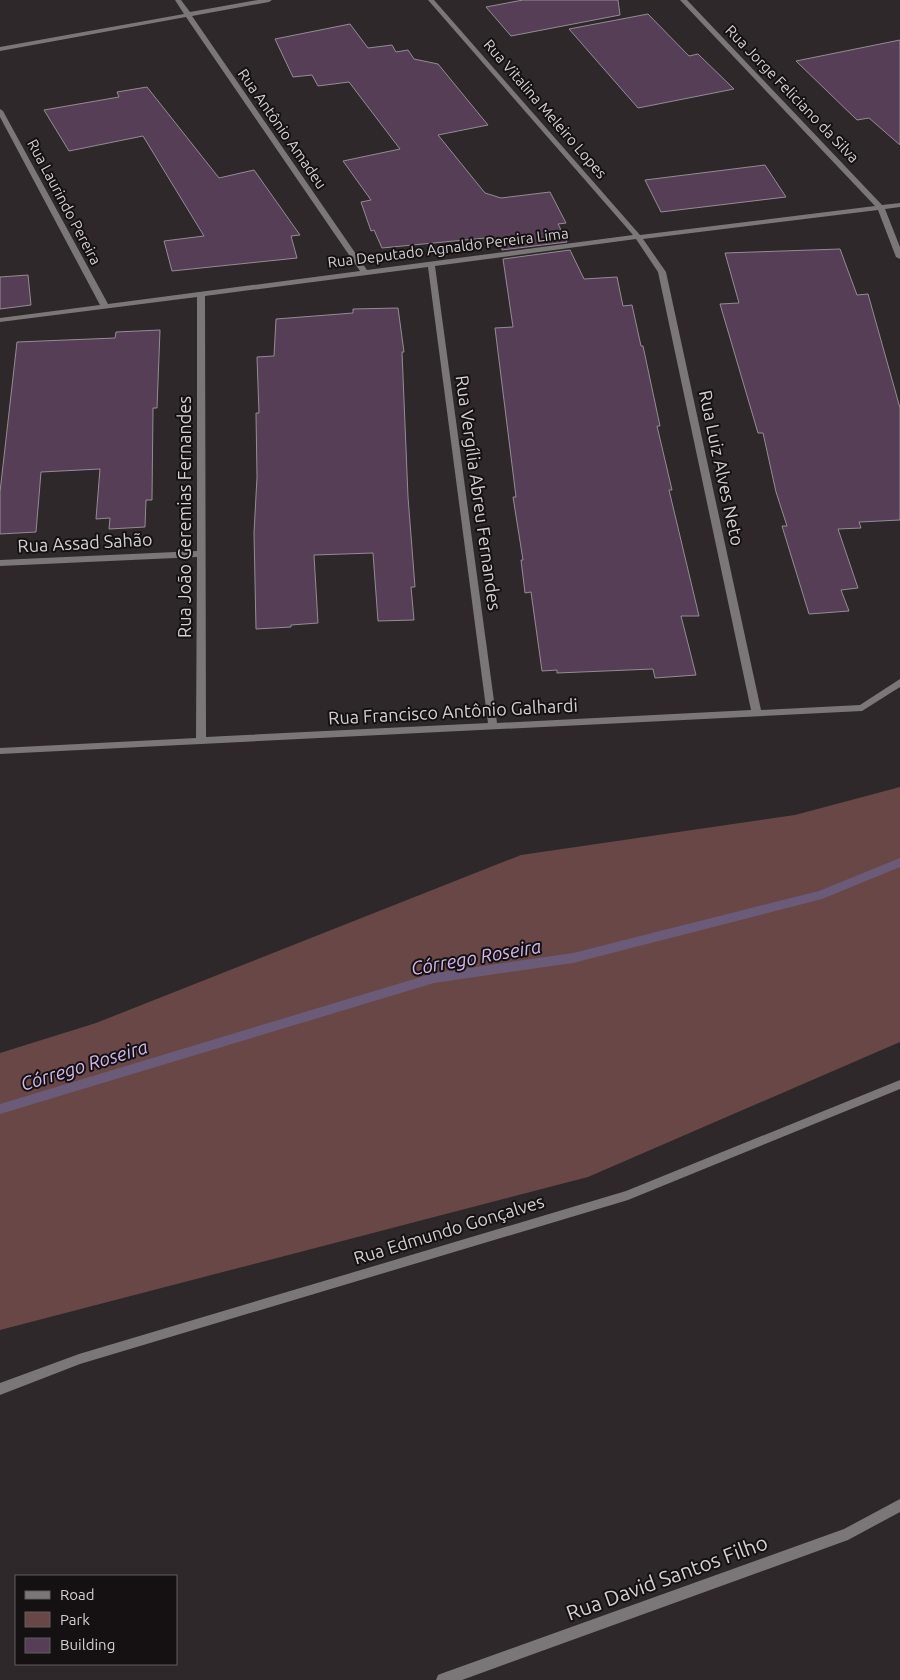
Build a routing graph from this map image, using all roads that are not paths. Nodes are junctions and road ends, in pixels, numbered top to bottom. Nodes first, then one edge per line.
1 (178, 0) edge
2 (269, 0) edge
3 (431, 0) edge
4 (683, 0) edge
5 (187, 15) junction
6 (0, 49) edge
7 (0, 111) edge
8 (900, 205) edge
9 (881, 208) junction
10 (638, 237) junction
11 (900, 257) edge
12 (432, 264) junction
13 (365, 273) junction
14 (201, 294) junction
15 (104, 306) junction
16 (0, 320) edge
17 (201, 554) junction
18 (0, 563) edge
19 (900, 682) edge
20 (757, 714) junction
21 (493, 726) junction
22 (201, 741) junction
23 (0, 751) edge
24 (900, 1084) edge
25 (0, 1389) edge
26 (900, 1505) edge
27 (443, 1680) edge

1 - 5 street, Rua Antônio Amadeu
2 - 5 street
3 - 10 street, Rua Vitalina Meleiro Lopes
4 - 9 street, Rua Jorge Feliciano da Silva
5 - 6 street
5 - 13 street, Rua Antônio Amadeu
7 - 15 street, Rua Laurindo Pereira
8 - 9 street, Rua Deputado Agnaldo Pereira Lima
9 - 10 street, Rua Deputado Agnaldo Pereira Lima
9 - 11 street
10 - 12 street, Rua Deputado Agnaldo Pereira Lima
10 - 20 street, Rua Luiz Alves Neto
12 - 13 street, Rua Deputado Agnaldo Pereira Lima
12 - 21 street, Rua Vergília Abreu Fernandes
13 - 14 street, Rua Deputado Agnaldo Pereira Lima
14 - 15 street, Rua Deputado Agnaldo Pereira Lima
14 - 17 street, Rua João Geremias Fernandes
15 - 16 street, Rua Deputado Agnaldo Pereira Lima
17 - 18 street, Rua Assad Sahão
17 - 22 street, Rua João Geremias Fernandes
19 - 20 street, Rua Francisco Antônio Galhardi
20 - 21 street, Rua Francisco Antônio Galhardi
21 - 22 street, Rua Francisco Antônio Galhardi
22 - 23 street, Rua Francisco Antônio Galhardi
24 - 25 street, Rua Edmundo Gonçalves
26 - 27 street, Rua David Santos Filho

